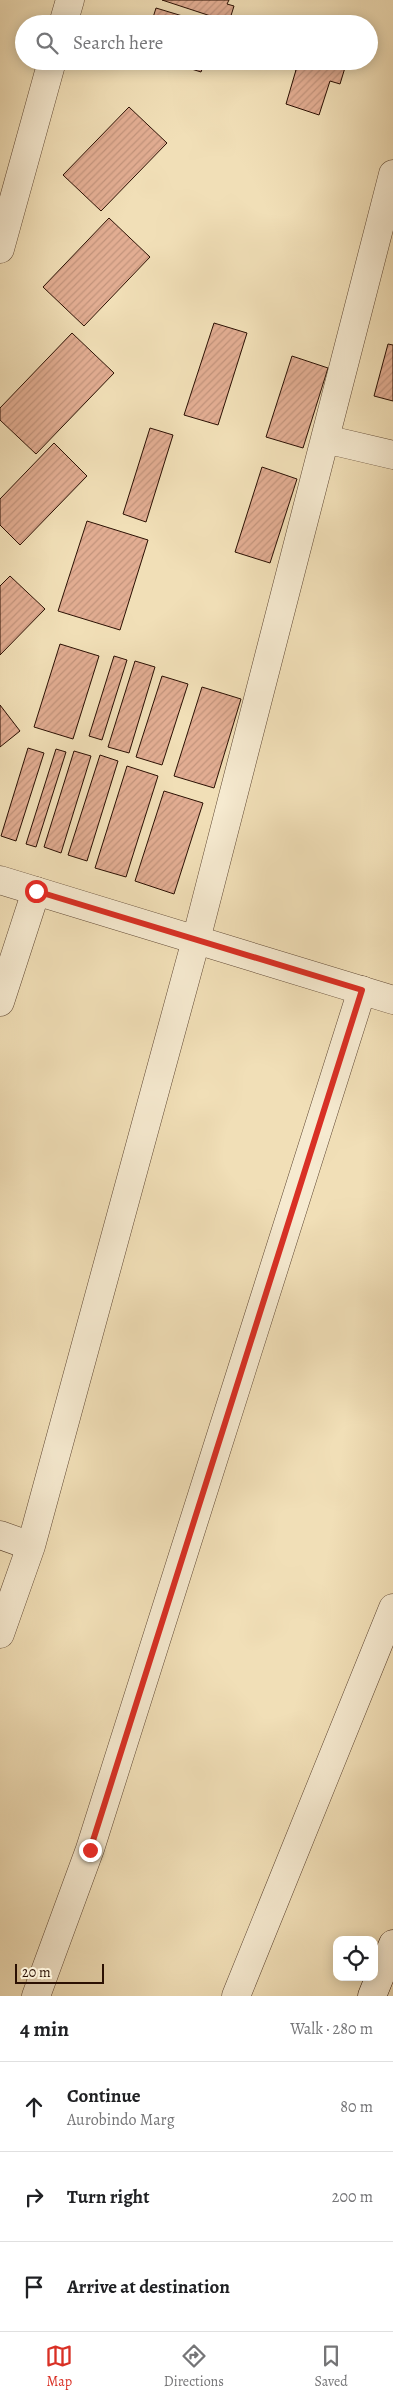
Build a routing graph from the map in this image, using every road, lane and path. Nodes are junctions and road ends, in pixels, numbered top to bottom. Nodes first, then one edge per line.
1 (70, 0) edge
2 (66, 15) edge
3 (50, 70) edge
4 (393, 174) edge
5 (0, 249) edge
6 (324, 439) junction
7 (393, 455) edge
8 (0, 880) edge
9 (36, 891) junction
10 (196, 940) junction
11 (362, 990) junction
12 (393, 1000) edge
13 (0, 1002) edge
14 (0, 1535) edge
15 (31, 1546) junction
16 (393, 1608) edge
17 (0, 1634) edge
18 (393, 1944) edge
19 (36, 1996) edge
20 (236, 1996) edge
21 (372, 1996) edge

1 - 2 street
3 - 5 street
4 - 6 street
6 - 7 street
6 - 10 street
8 - 9 street
9 - 10 street
9 - 13 street
10 - 11 street
10 - 15 street
11 - 12 street
11 - 19 street
14 - 15 street
15 - 17 street
16 - 20 street
18 - 21 street

